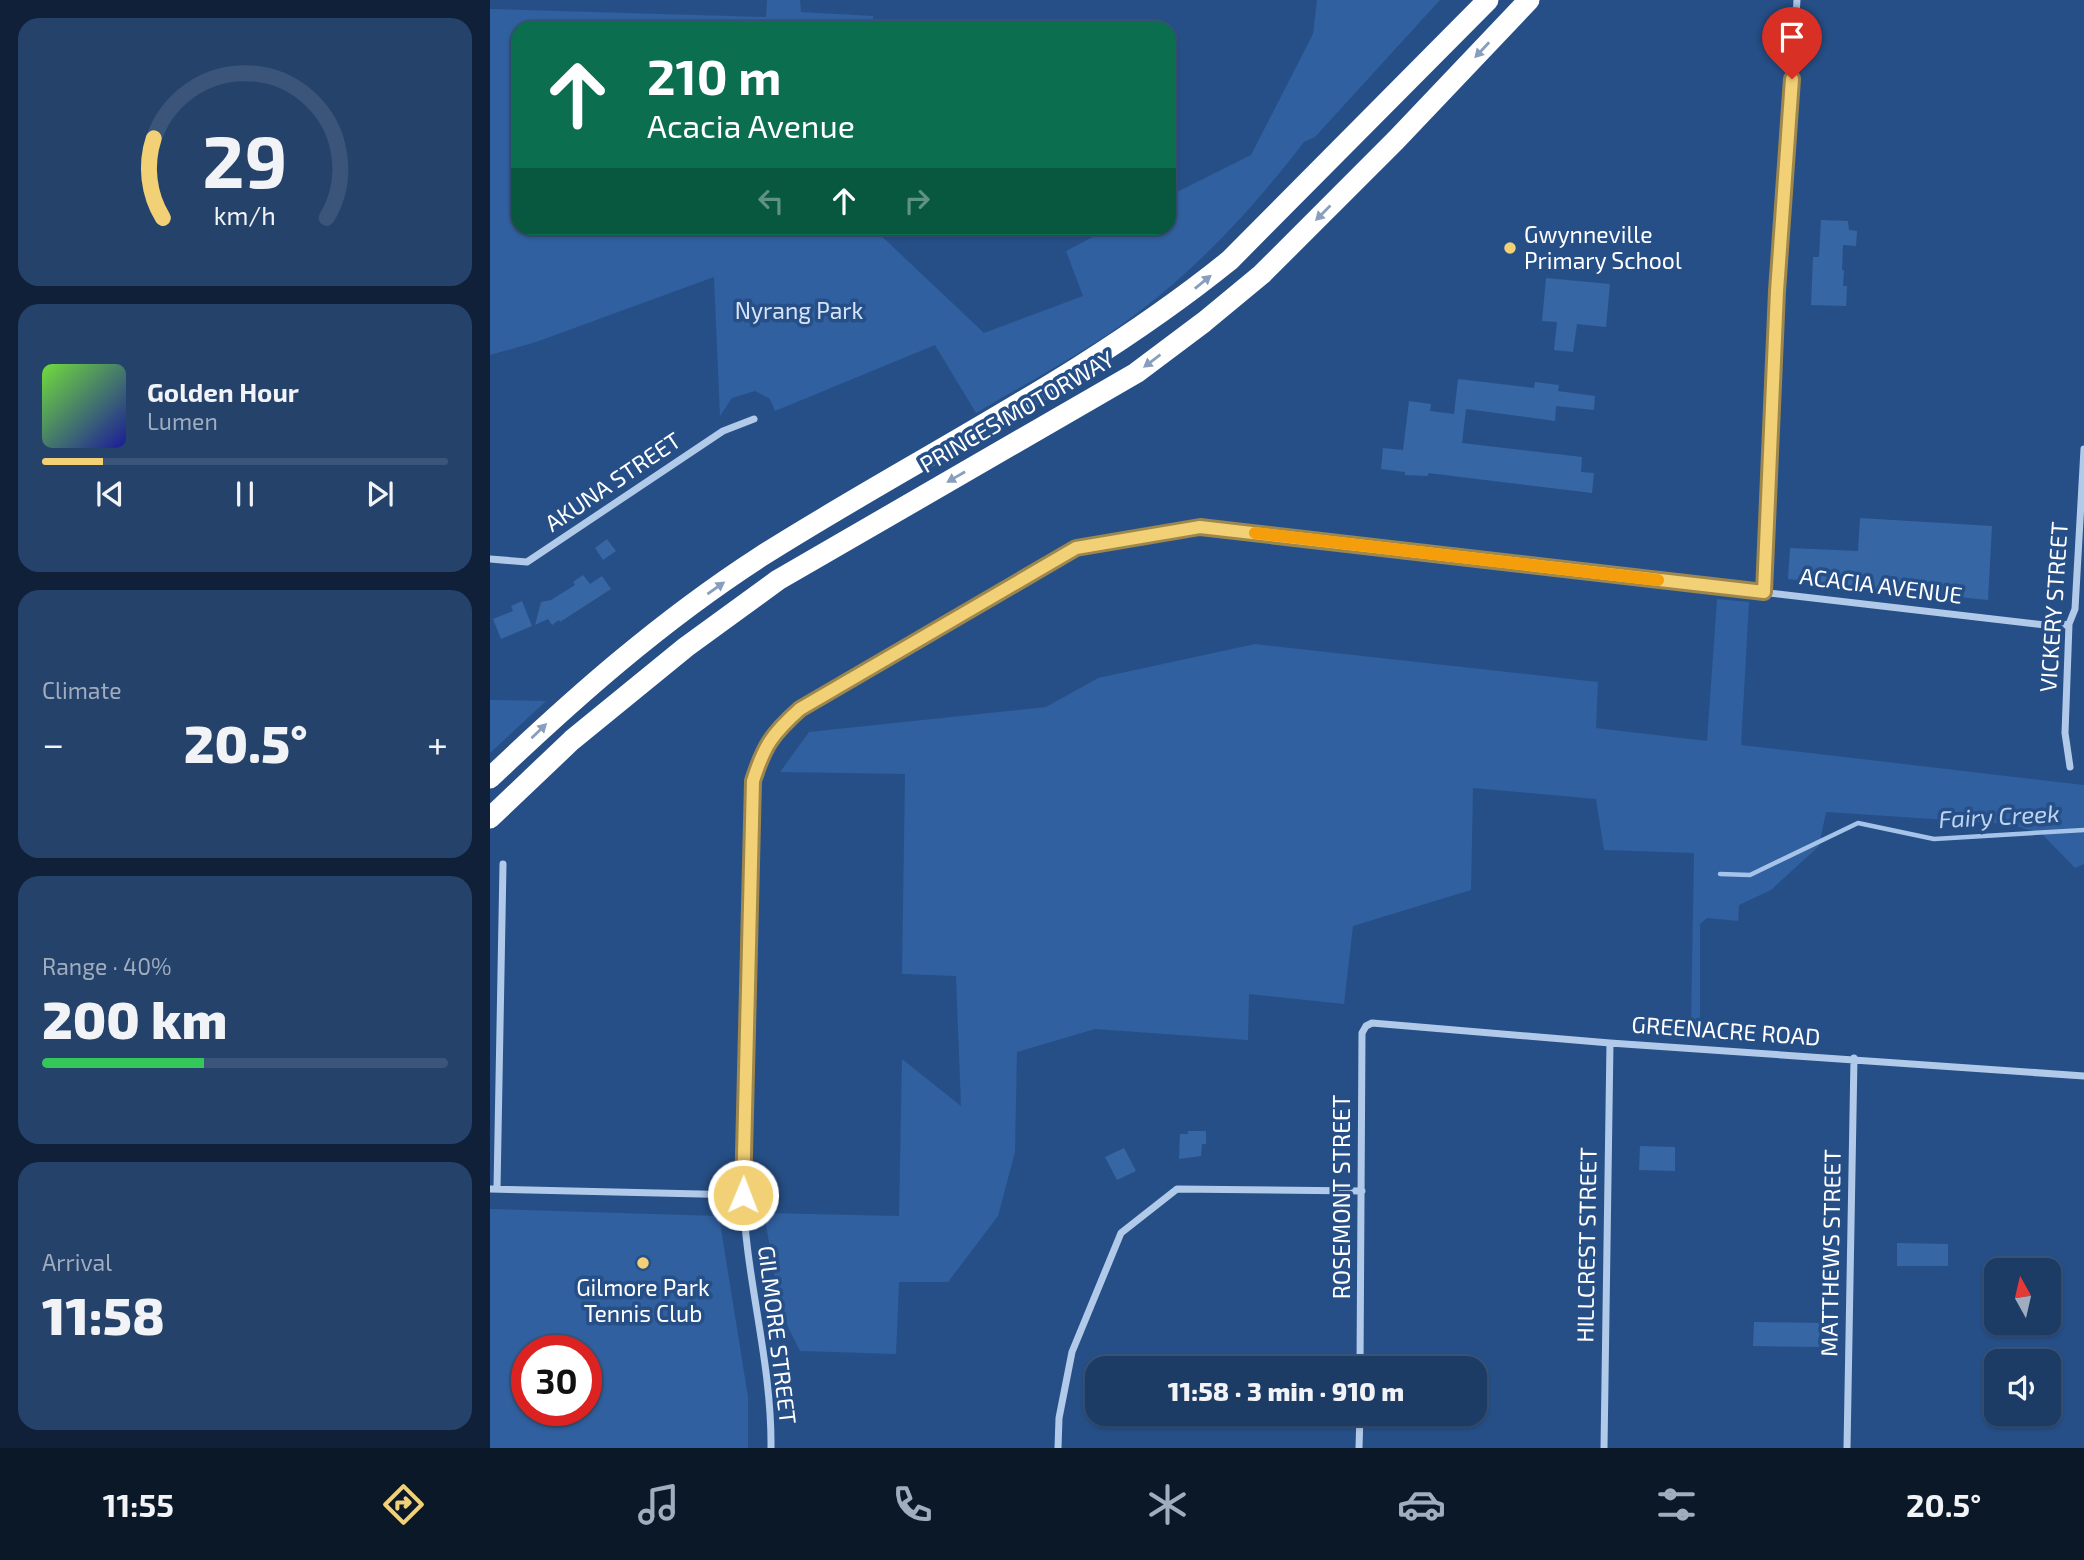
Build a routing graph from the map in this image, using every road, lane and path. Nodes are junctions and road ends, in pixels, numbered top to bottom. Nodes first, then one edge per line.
1 (1473, 0) edge
2 (1488, 0) edge
3 (1529, 0) edge
4 (1797, 0) edge
5 (1384, 107) junction
6 (754, 419) dead end
7 (2084, 449) edge
8 (490, 559) edge
9 (1764, 592) junction
10 (2069, 624) junction
11 (778, 729) joint
12 (2070, 768) dead end
13 (490, 778) edge
14 (490, 818) edge
15 (503, 864) dead end
16 (1366, 1026) joint
17 (1610, 1043) junction
18 (1854, 1059) junction
19 (2084, 1076) edge
20 (494, 1189) edge
21 (1362, 1191) junction
22 (743, 1195) junction
23 (1360, 1356) edge
24 (1360, 1426) edge
25 (771, 1448) edge
26 (1058, 1448) edge
27 (1359, 1448) edge
28 (1604, 1448) edge
29 (1847, 1448) edge

1 - 5 highway
2 - 5 highway, PRINCES MOTORWAY
3 -> 14 highway, PRINCES MOTORWAY
4 - 9 street
13 -> 5 highway, PRINCES MOTORWAY
6 - 8 street, AKUNA STREET
7 - 10 street, VICKERY STREET
9 - 10 street, ACACIA AVENUE
9 - 11 street, ACACIA AVENUE
10 - 12 street, VICKERY STREET
11 - 22 street, GILMORE STREET
15 - 20 street
16 - 17 street, GREENACRE ROAD
16 - 21 street, ROSEMONT STREET
17 - 18 street, GREENACRE ROAD
17 - 28 street, HILLCREST STREET
18 - 19 street, GREENACRE ROAD
18 - 29 street, MATTHEWS STREET
20 - 22 street
21 - 23 street, ROSEMONT STREET
21 - 26 street
22 - 25 street, GILMORE STREET
24 - 27 street

